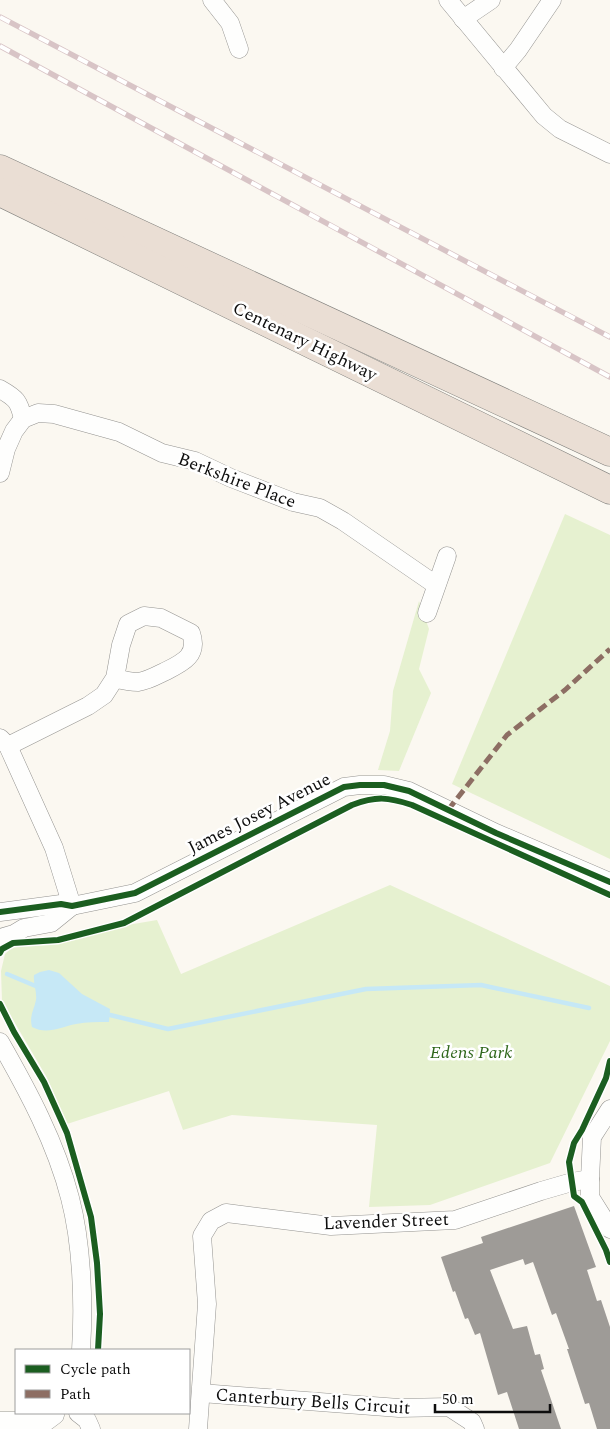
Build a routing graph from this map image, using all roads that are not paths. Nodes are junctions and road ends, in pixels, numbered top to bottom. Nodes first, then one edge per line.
1 (212, 0) edge
2 (448, 0) edge
3 (491, 0) edge
4 (552, 0) edge
5 (463, 19) junction
6 (239, 49) dead end
7 (503, 68) junction
8 (610, 154) edge
9 (0, 169) edge
10 (0, 192) edge
11 (0, 389) edge
12 (23, 419) junction
13 (610, 452) edge
14 (0, 473) edge
15 (610, 490) edge
16 (447, 556) dead end
17 (436, 585) junction
18 (427, 613) dead end
19 (115, 678) junction
20 (4, 742) edge
21 (610, 882) edge
22 (72, 906) junction
23 (0, 912) edge
24 (0, 938) edge
25 (0, 1042) edge
26 (610, 1109) edge
27 (590, 1179) junction
28 (610, 1229) edge
29 (81, 1349) edge
30 (201, 1393) junction
31 (54, 1419) edge
32 (0, 1421) edge
33 (198, 1429) edge
34 (475, 1429) edge

1 - 6 street
2 - 5 street
3 - 5 street
4 - 7 street
5 - 7 street
7 - 8 street
9 - 13 highway, Centenary Highway
10 - 15 highway, Centenary Highway
11 - 12 street
12 - 14 street
12 - 17 street, Berkshire Place
16 - 17 street
17 - 18 street
19 - 19 street
19 - 20 street
20 - 22 street
21 - 22 street, James Josey Avenue
22 - 23 street, James Josey Avenue
22 - 24 street, James Josey Avenue
25 - 29 street
26 - 27 street
27 - 28 street
27 - 30 street, Lavender Street
30 - 33 street, Lavender Street
30 - 34 street, Canterbury Bells Circuit
31 - 32 street

